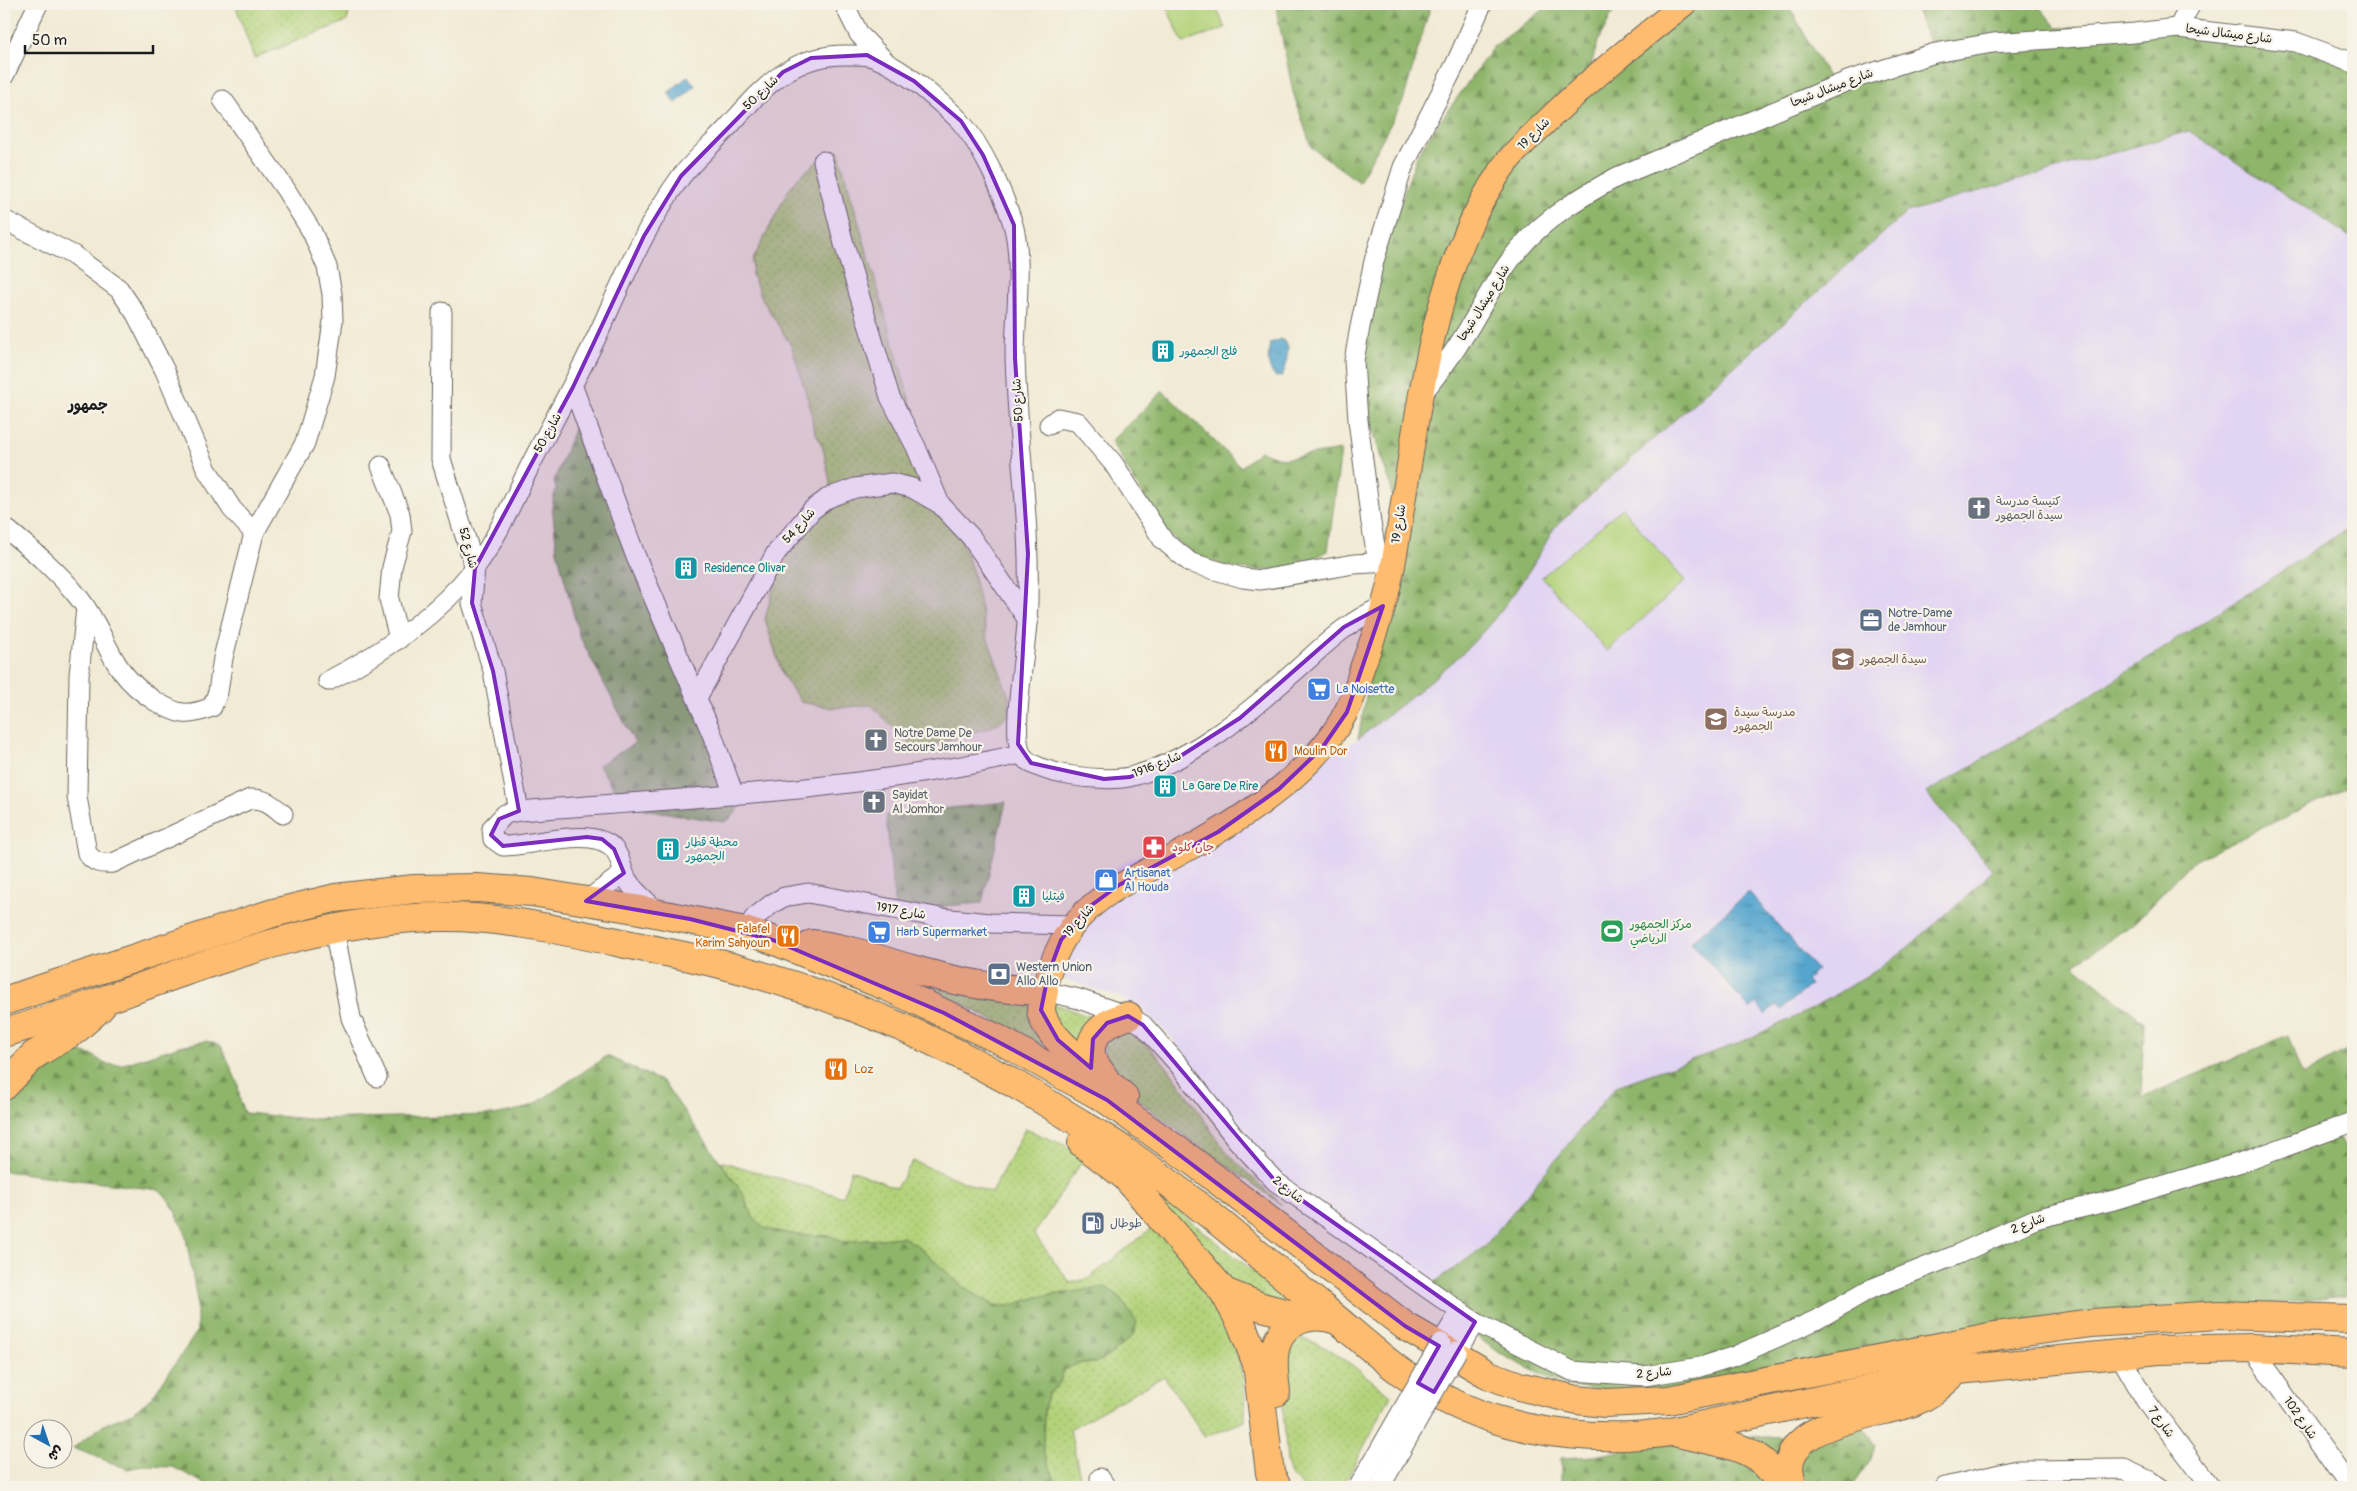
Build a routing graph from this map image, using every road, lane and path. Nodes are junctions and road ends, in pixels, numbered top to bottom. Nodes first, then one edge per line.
1 (38, 4) edge
2 (844, 4) edge
3 (1482, 4) edge
4 (1684, 4) edge
5 (2191, 4) edge
6 (2178, 28) junction
7 (2353, 63) edge
8 (888, 64) junction
9 (4, 76) edge
10 (223, 100) dead end
11 (823, 161) dead end
12 (4, 220) edge
13 (442, 312) dead end
14 (573, 387) junction
15 (1420, 397) junction
16 (1049, 425) dead end
17 (381, 466) dead end
18 (940, 504) junction
19 (4, 527) edge
20 (254, 533) junction
21 (1386, 562) junction
22 (475, 568) junction
23 (1384, 606) junction
24 (86, 608) junction
25 (1028, 620) junction
26 (399, 639) junction
27 (328, 681) dead end
28 (697, 698) junction
29 (1021, 754) junction
30 (734, 795) junction
31 (519, 811) junction
32 (283, 814) dead end
33 (624, 874) junction
34 (586, 901) junction
35 (659, 913) junction
36 (1073, 925) junction
37 (334, 928) junction
38 (745, 931) junction
39 (773, 940) junction
40 (1044, 991) junction
41 (113, 995) junction
42 (4, 1001) edge
43 (1128, 1016) junction
44 (4, 1032) edge
45 (974, 1061) junction
46 (378, 1077) dead end
47 (1106, 1080) junction
48 (4, 1086) edge
49 (2353, 1122) edge
50 (1194, 1162) junction
51 (1224, 1292) junction
52 (1468, 1317) junction
53 (1301, 1318) junction
54 (2353, 1319) edge
55 (1337, 1320) junction
56 (1449, 1347) junction
57 (2251, 1348) junction
58 (2118, 1352) junction
59 (2353, 1354) edge
60 (1958, 1370) junction
61 (1671, 1432) junction
62 (1358, 1486) edge
63 (1277, 1487) edge
64 (1296, 1487) edge
65 (1380, 1487) edge
66 (1780, 1487) edge
67 (1794, 1487) edge
68 (1945, 1487) edge
69 (2158, 1487) edge
70 (2211, 1487) edge
71 (2350, 1487) edge

1 - 9 street
2 - 8 street
3 - 21 street
4 - 15 main road, شارع 19
5 - 6 street
6 - 7 street, شارع ميشال شيحا
6 - 15 street, شارع ميشال شيحا
8 - 14 street, شارع 50
8 - 25 street, شارع 50
10 - 20 street
11 - 18 street
12 - 20 street
13 - 22 street, شارع 52
14 - 22 street, شارع 50
14 - 28 street
15 - 21 main road, شارع 19
16 - 21 street
17 - 26 street
18 - 25 street, شارع 54
18 - 28 street, شارع 54
19 - 24 street
20 - 24 street
21 - 23 main road, شارع 19
22 - 26 street, شارع 50
22 - 31 street, شارع 52
23 - 29 street, شارع 1916
23 - 36 main road, شارع 19
24 - 32 street
25 - 29 street
26 - 27 street, شارع 50
28 - 30 street
29 - 30 street
30 - 31 street
31 - 33 street
33 - 34 street
33 - 35 street
34 - 35 highway
34 - 42 highway
35 - 38 highway
36 - 38 street, شارع 1917
36 - 40 main road, شارع 19
37 - 41 highway
37 - 45 highway
37 - 46 street
38 - 39 highway
39 - 40 highway
39 - 50 highway
40 - 43 street, شارع 2
40 - 47 highway
41 - 44 highway
41 - 48 highway
43 - 47 highway
43 - 52 street, شارع 2
45 - 51 highway
45 - 55 highway
47 - 50 highway
49 - 52 street, شارع 2
50 - 54 highway
51 - 53 highway
51 - 63 highway
52 - 56 street
53 - 55 highway
53 - 64 highway
55 - 61 highway
56 - 62 street, bridge
56 - 65 street, bridge
57 - 58 highway
57 - 59 highway
57 - 71 street, شارع 102
58 - 60 highway
58 - 70 street, شارع 7
60 - 61 highway
60 - 67 highway
61 - 66 highway
68 - 69 street

